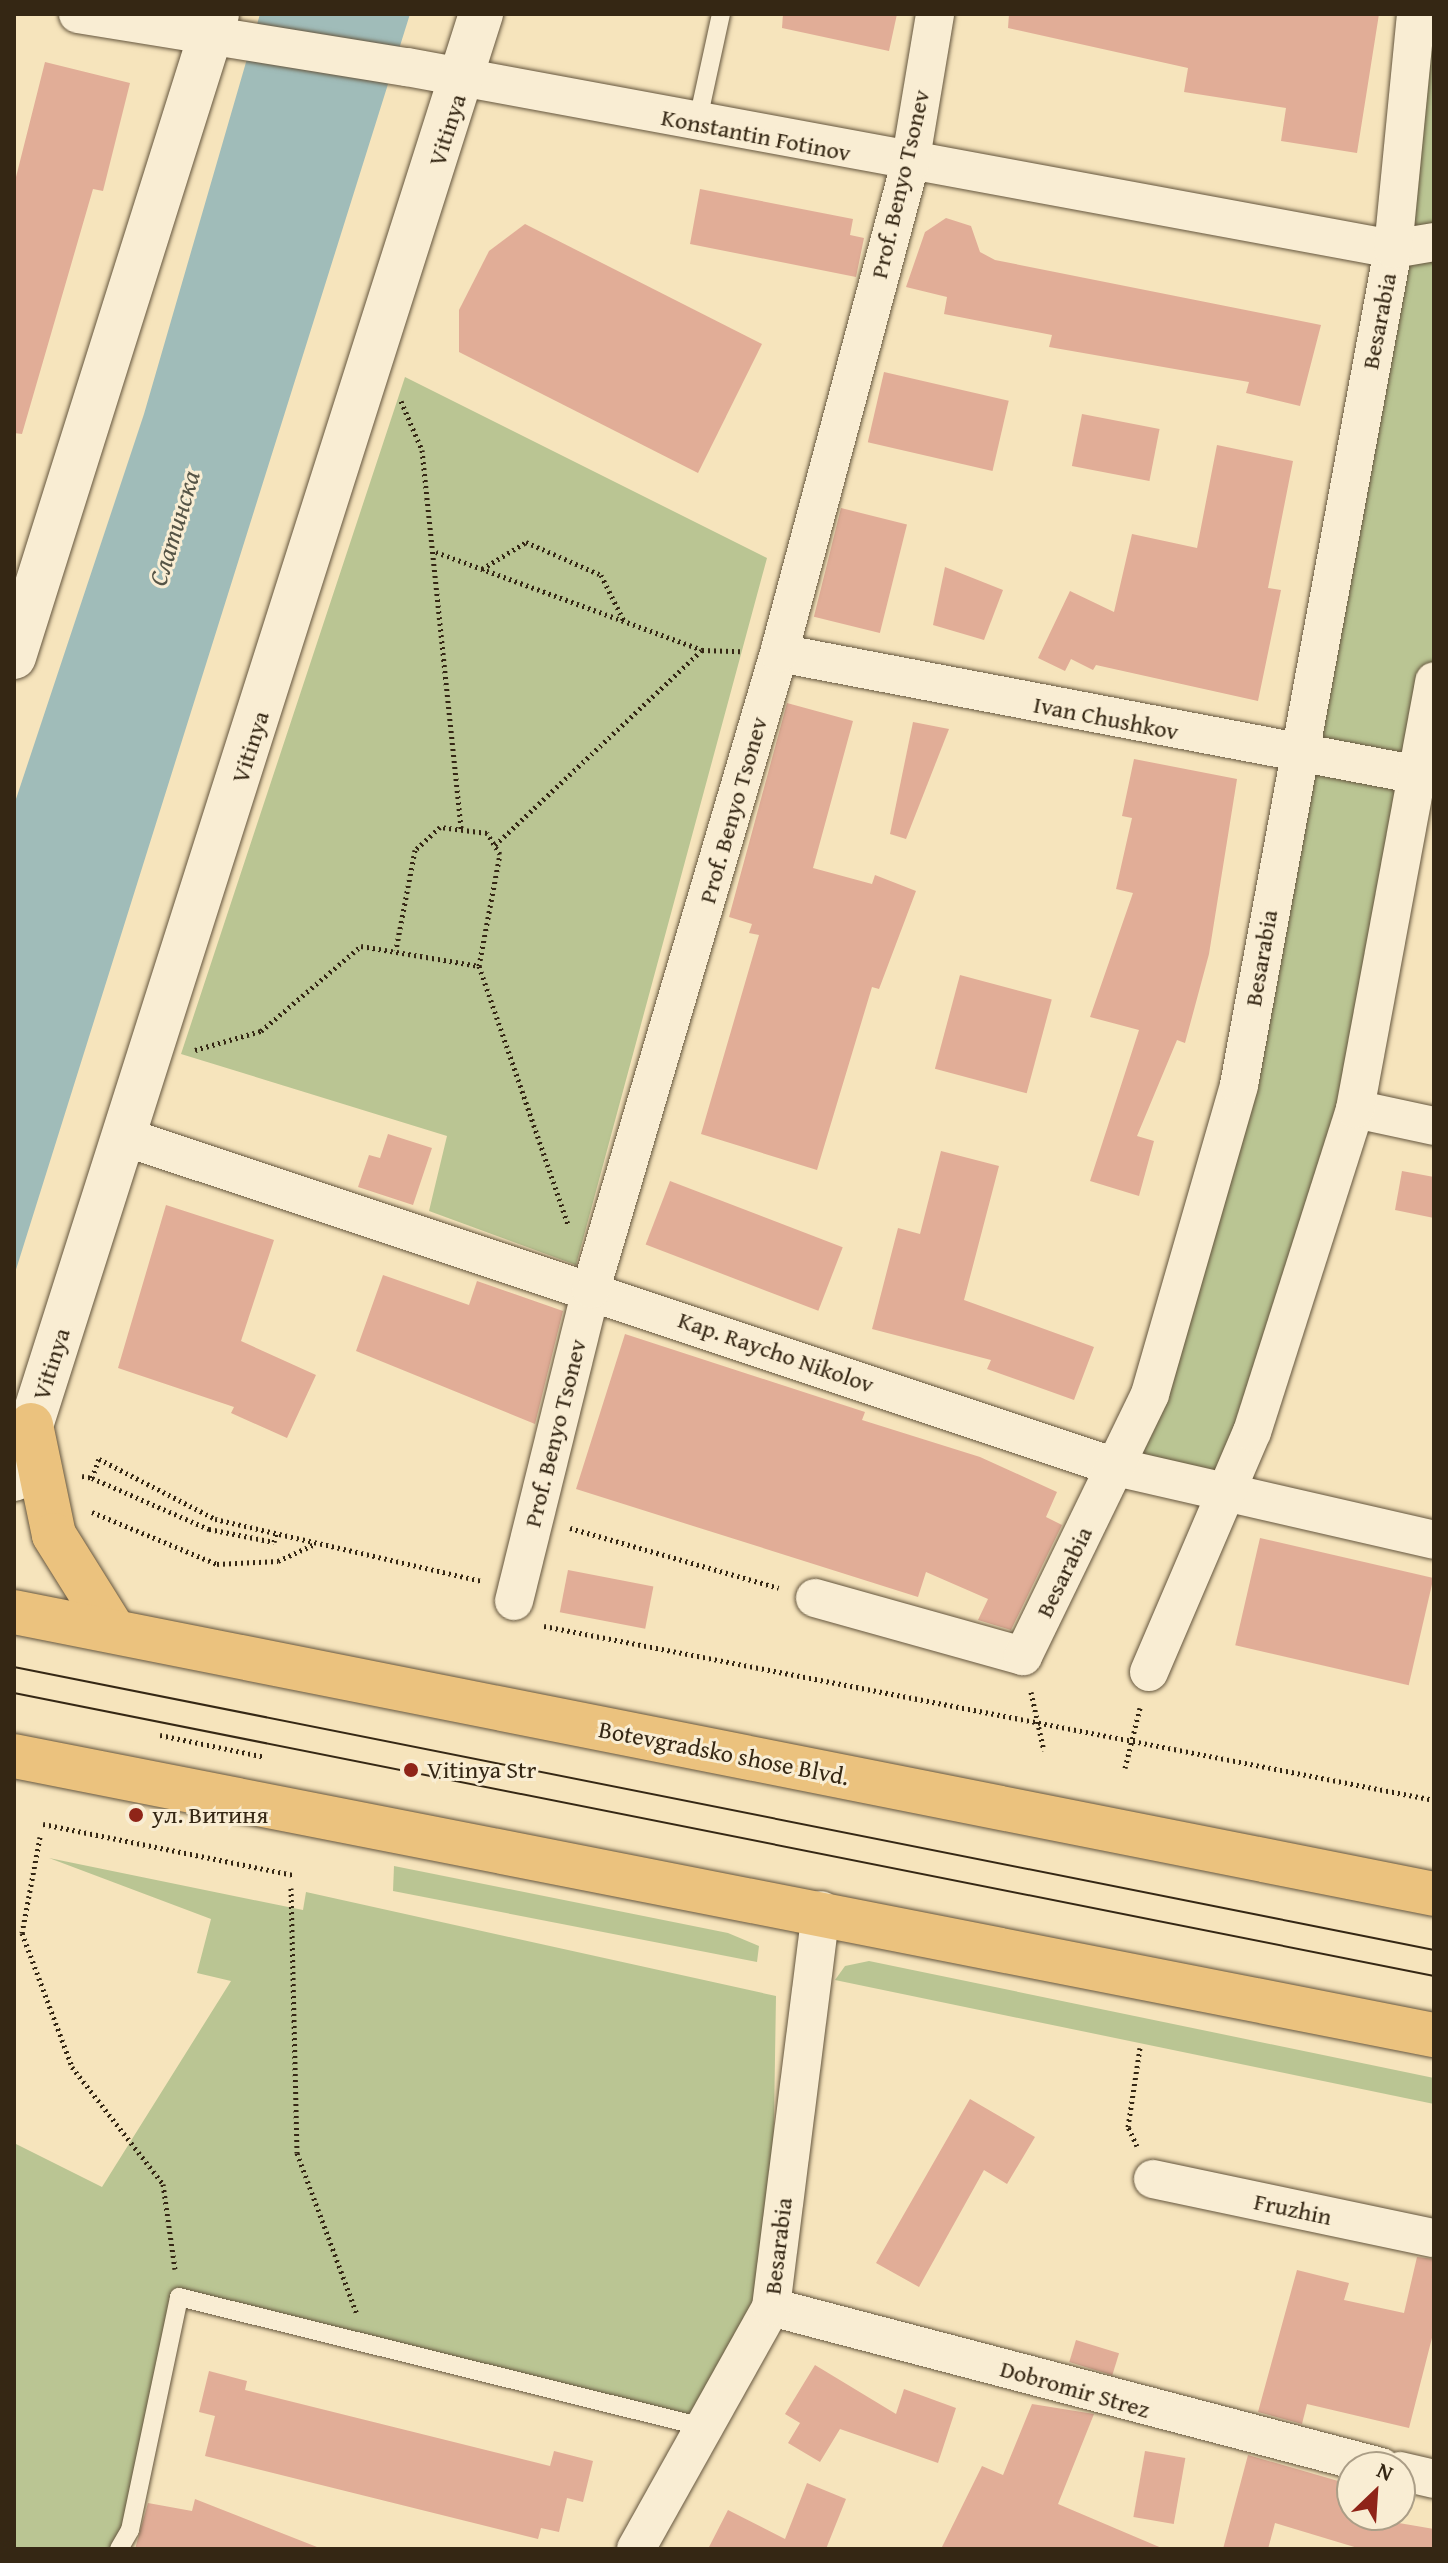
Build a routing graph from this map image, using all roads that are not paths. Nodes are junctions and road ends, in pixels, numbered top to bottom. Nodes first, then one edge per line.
1 (78, 14) edge
2 (481, 14) edge
3 (721, 14) edge
4 (935, 14) edge
5 (1416, 14) edge
6 (223, 28) edge
7 (463, 80) junction
8 (697, 124) junction
9 (910, 164) junction
10 (1434, 242) edge
11 (1393, 249) junction
12 (779, 653) junction
13 (14, 657) edge
14 (1434, 681) edge
15 (1296, 755) junction
16 (1424, 776) edge
17 (1355, 1109) junction
18 (1434, 1126) edge
19 (125, 1137) junction
20 (591, 1289) junction
21 (31, 1425) junction
22 (1116, 1467) junction
23 (14, 1479) edge
24 (1225, 1496) junction
25 (1434, 1540) edge
26 (815, 1598) road end
27 (514, 1601) road end
28 (14, 1612) edge
29 (114, 1631) junction
30 (1149, 1672) dead end
31 (14, 1756) edge
32 (1434, 1894) edge
33 (821, 1910) junction
34 (1434, 2035) edge
35 (1153, 2179) road end
36 (1434, 2238) edge
37 (771, 2307) junction
38 (707, 2428) junction
39 (1336, 2455) edge
40 (119, 2549) edge
41 (636, 2549) edge

1 - 6 street, Konstantin Fotinov
2 - 7 street, Vitinya
3 - 8 lane
4 - 9 street, Prof. Benyo Tsonev
5 - 11 street, Besarabia
6 - 7 street, Konstantin Fotinov
6 - 13 street
7 - 8 street, Konstantin Fotinov
7 - 19 street, Vitinya
8 - 9 street, Konstantin Fotinov
9 - 11 street, Konstantin Fotinov
9 - 12 street, Prof. Benyo Tsonev
10 - 11 street, Konstantin Fotinov
11 - 15 street, Besarabia
12 - 15 street, Ivan Chushkov
12 - 20 street, Prof. Benyo Tsonev
14 - 16 street
15 - 16 street, Ivan Chushkov
15 - 22 street, Besarabia
16 - 17 street
17 - 18 street
17 - 24 street
19 - 20 street, Kap. Raycho Nikolov
19 - 21 street, Vitinya
20 - 22 street, Kap. Raycho Nikolov
20 - 27 street, Prof. Benyo Tsonev
21 - 23 street, Vitinya
21 - 29 main road
22 - 24 street, Kap. Raycho Nikolov
22 - 26 street, Besarabia
24 - 25 street, Kap. Raycho Nikolov
24 - 30 street
28 - 29 main road, Botevgradsko shose Blvd.
29 - 32 main road, Botevgradsko shose Blvd.
31 - 33 main road
33 - 34 main road
33 - 37 street, Besarabia
35 - 36 street, Fruzhin
37 - 38 street, Besarabia
37 - 39 street, Dobromir Strez
38 - 40 lane
38 - 41 street, Besarabia

